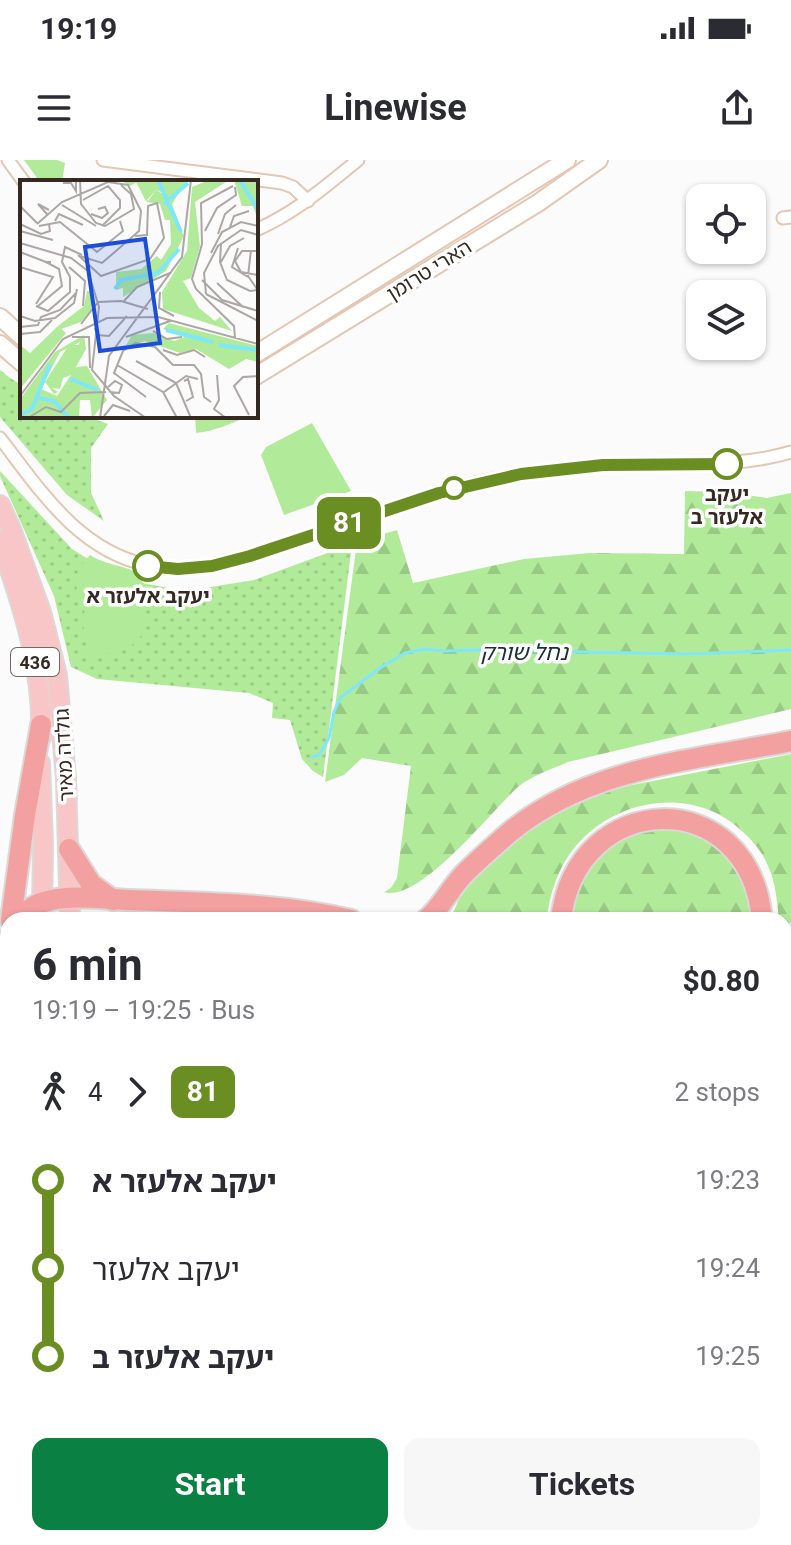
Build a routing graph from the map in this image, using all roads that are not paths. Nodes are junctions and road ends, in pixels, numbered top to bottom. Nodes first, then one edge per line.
1 (8, 160) edge
2 (103, 160) edge
3 (358, 160) edge
4 (567, 160) edge
5 (599, 160) edge
6 (23, 180) edge
7 (308, 201) junction
8 (258, 229) edge
9 (0, 317) edge
10 (20, 335) edge
11 (0, 344) edge
12 (258, 353) edge
13 (20, 361) edge
14 (258, 375) edge
15 (0, 438) edge
16 (791, 452) edge
17 (0, 505) edge
18 (0, 541) edge
19 (41, 725) junction
20 (791, 741) edge
21 (69, 849) junction
22 (71, 898) junction
23 (113, 900) junction
24 (42, 911) edge
25 (12, 912) edge
26 (70, 912) edge
27 (309, 912) edge
28 (434, 912) edge
29 (562, 912) edge
30 (761, 912) edge

1 - 6 street
2 - 7 street
3 - 7 street
4 - 12 street, הארי טרומן
5 - 14 street, הארי טרומן
7 - 8 street
9 - 10 street
11 - 13 street
15 - 16 street
17 - 21 main road, גולדה מאיר / 436
18 - 19 main road, גולדה מאיר / 436
19 - 24 main road, גולדה מאיר / 436
19 - 25 highway
20 - 28 highway
21 - 22 main road, גולדה מאיר / 436
21 - 23 highway
22 - 23 highway
22 - 24 highway
22 - 26 main road, גולדה מאיר / 436
23 - 27 highway
29 - 30 highway

